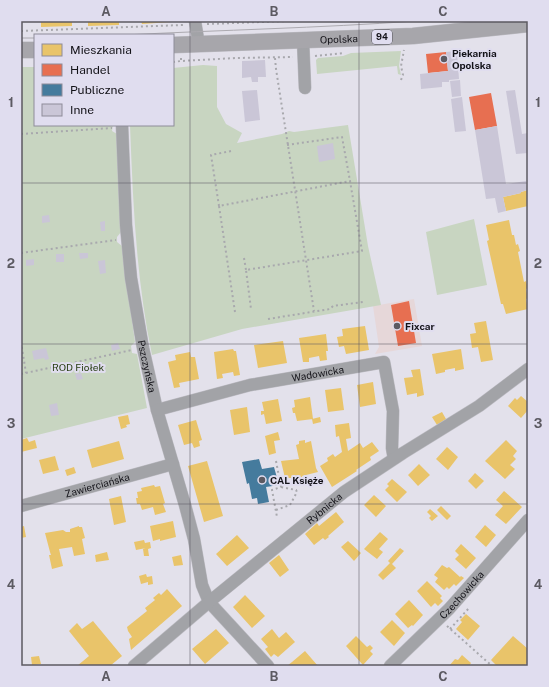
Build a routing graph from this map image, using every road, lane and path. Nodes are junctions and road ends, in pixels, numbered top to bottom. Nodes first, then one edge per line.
1 (289, 21) edge
2 (194, 23) edge
3 (500, 24) edge
4 (528, 24) edge
5 (21, 31) edge
6 (303, 40) junction
7 (174, 45) edge
8 (199, 45) junction
9 (404, 49) dead end
10 (21, 50) edge
11 (34, 50) edge
12 (275, 58) dead end
13 (181, 61) dead end
14 (174, 62) edge
15 (401, 80) dead end
16 (305, 88) dead end
17 (117, 127) edge
18 (21, 134) edge
19 (287, 145) junction
20 (231, 151) dead end
21 (350, 181) junction
22 (294, 192) junction
23 (219, 206) junction
24 (117, 240) dead end
25 (21, 253) edge
26 (244, 258) dead end
27 (307, 260) junction
28 (246, 270) junction
29 (364, 302) dead end
30 (251, 309) dead end
31 (314, 310) junction
32 (235, 312) dead end
33 (268, 319) dead end
34 (21, 342) edge
35 (143, 348) junction
36 (26, 373) junction
37 (21, 374) edge
38 (526, 376) edge
39 (157, 410) junction
40 (395, 458) junction
41 (276, 461) dead end
42 (173, 464) junction
43 (281, 487) junction
44 (21, 506) edge
45 (276, 510) junction
46 (278, 517) dead end
47 (528, 520) edge
48 (209, 602) junction
49 (469, 608) dead end
50 (134, 666) edge
51 (268, 666) edge
52 (390, 666) edge
53 (492, 666) edge

1 - 2 path
2 - 5 path
2 - 8 street
3 - 4 main road, Opolska / 94
3 - 6 main road, Opolska / 94
6 - 8 main road, Opolska / 94
6 - 16 street
7 - 8 main road, Opolska / 94
9 - 15 path
10 - 11 main road
12 - 19 path
13 - 14 path
17 - 18 path
17 - 35 street, Pszczyńska
19 - 21 path
19 - 22 path
20 - 23 path
21 - 22 path
21 - 27 path
22 - 23 path
22 - 27 path
23 - 32 path
24 - 25 path
26 - 28 path
27 - 28 path
27 - 31 path
28 - 30 path
29 - 31 path
31 - 33 path
34 - 36 path
35 - 36 path
35 - 39 street, Pszczyńska
36 - 37 path
38 - 40 street, Rybnicka
39 - 40 street, Wadowicka
39 - 42 street, Pszczyńska
40 - 48 street, Rybnicka
41 - 43 path
42 - 44 street, Zawierciańska
42 - 48 street, Pszczyńska
43 - 45 path
43 - 45 path
45 - 46 path
47 - 52 street, Czechowicka
48 - 50 street, Rybnicka
48 - 51 street
49 - 53 path

